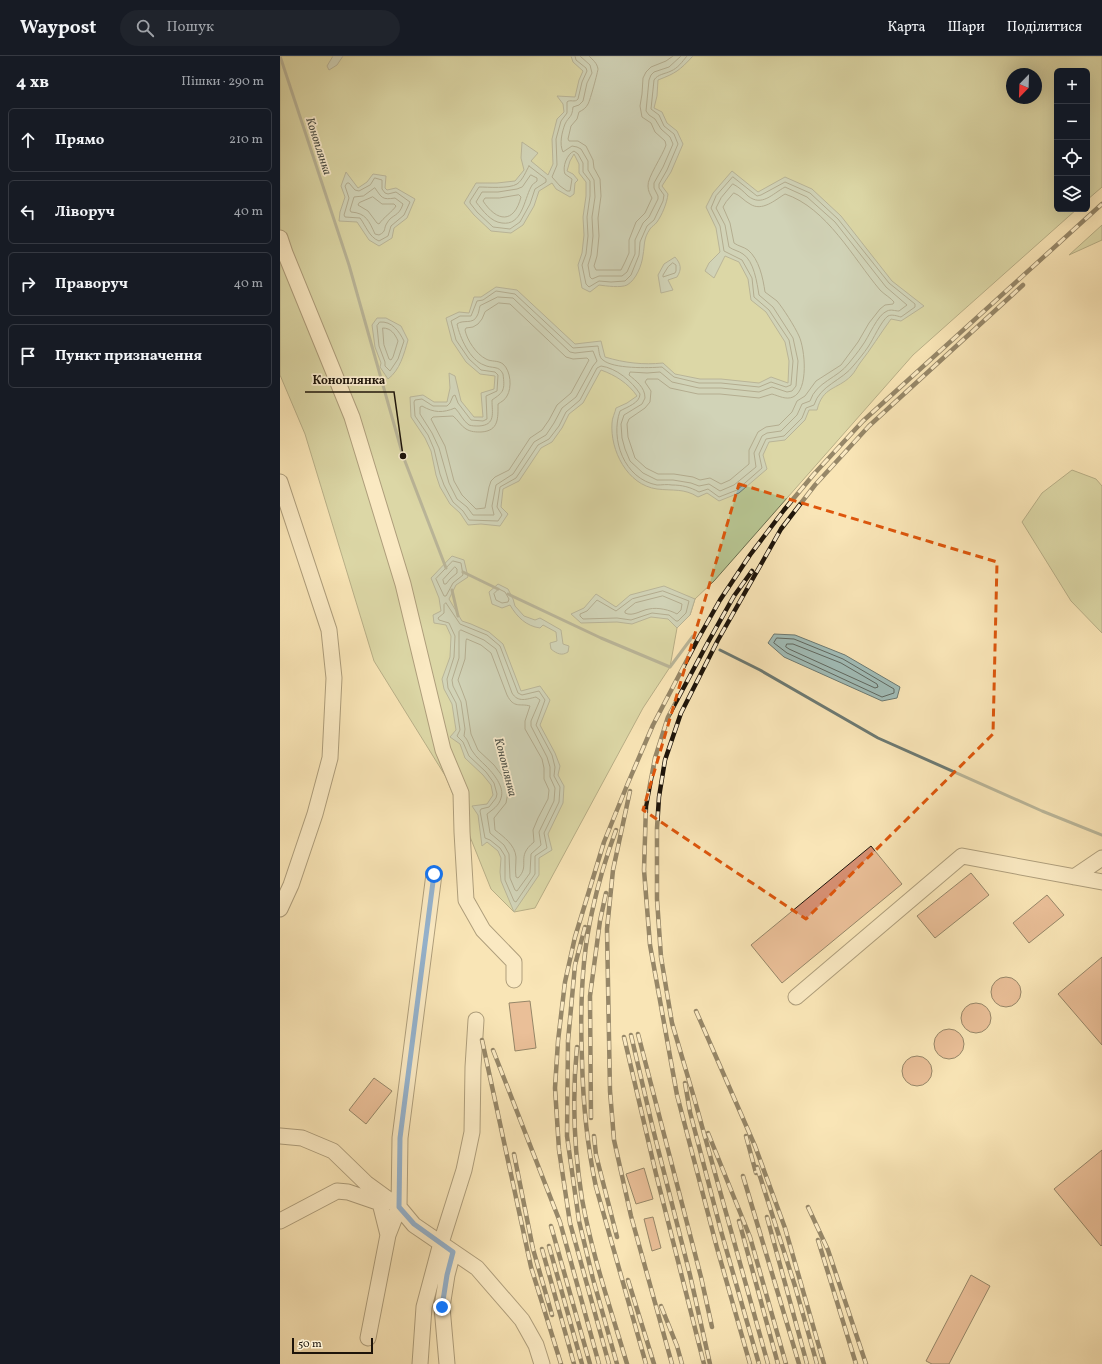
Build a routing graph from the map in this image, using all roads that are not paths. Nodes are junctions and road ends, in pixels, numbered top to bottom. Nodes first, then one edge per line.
1 (280, 238) edge
2 (280, 482) edge
3 (1102, 858) edge
4 (434, 874) dead end
5 (1074, 877) junction
6 (1102, 882) edge
7 (280, 909) edge
8 (514, 980) dead end
9 (796, 997) dead end
10 (476, 1020) dead end
11 (280, 1136) edge
12 (366, 1183) junction
13 (380, 1203) junction
14 (399, 1207) junction
15 (280, 1221) edge
16 (388, 1235) junction
17 (447, 1247) junction
18 (368, 1338) dead end
19 (420, 1364) edge
20 (447, 1364) edge
21 (542, 1364) edge

1 - 8 street
2 - 7 street
3 - 5 street
4 - 14 street
5 - 6 street
5 - 9 street
10 - 17 street
11 - 12 street
12 - 13 street
12 - 14 street
13 - 15 street
13 - 16 street
14 - 16 street
14 - 17 street
16 - 18 street
17 - 19 street
17 - 20 street
17 - 21 street

